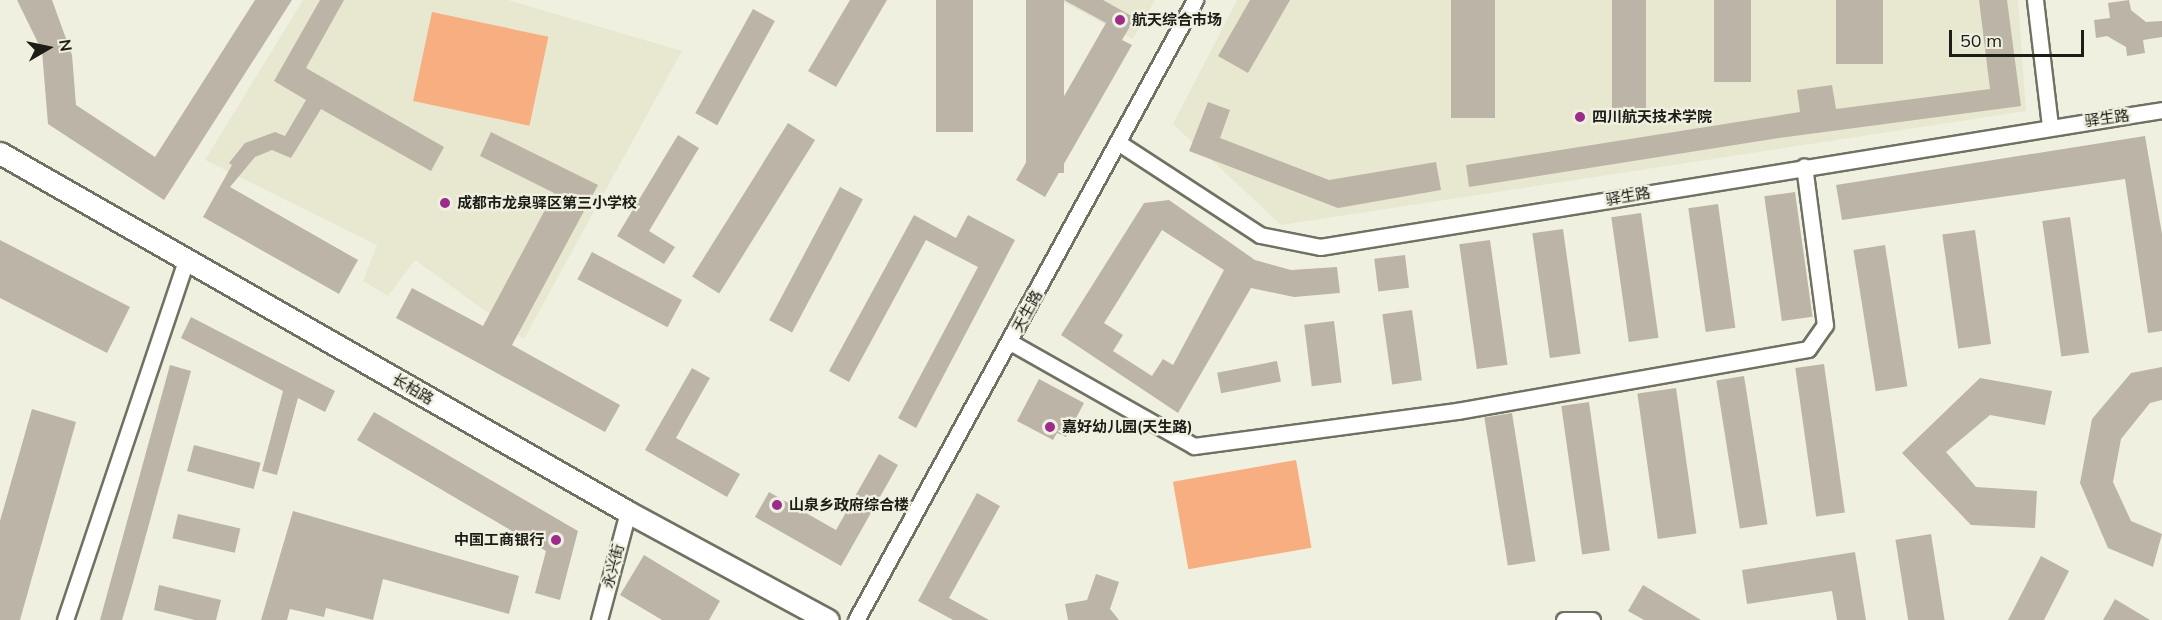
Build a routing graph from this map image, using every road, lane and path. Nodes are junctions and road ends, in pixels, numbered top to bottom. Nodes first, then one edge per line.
1 (1196, 0) edge
2 (2035, 0) edge
3 (2162, 110) edge
4 (2050, 126) junction
5 (1119, 143) junction
6 (0, 153) edge
7 (1804, 166) junction
8 (186, 260) junction
9 (1010, 342) junction
10 (628, 512) junction
11 (65, 620) edge
12 (599, 620) edge
13 (828, 620) edge
14 (856, 620) edge
15 (1564, 620) edge
16 (1592, 620) edge

1 - 5 street, 天生路
2 - 4 street
3 - 4 street, 驿生路
4 - 7 street, 驿生路
5 - 7 street, 驿生路
5 - 9 street, 天生路
6 - 8 street, 长柏路
7 - 9 street
8 - 10 street, 长柏路
8 - 11 street
9 - 14 street, 天生路
10 - 12 street, 永兴街
10 - 13 street, 长柏路
15 - 16 street

